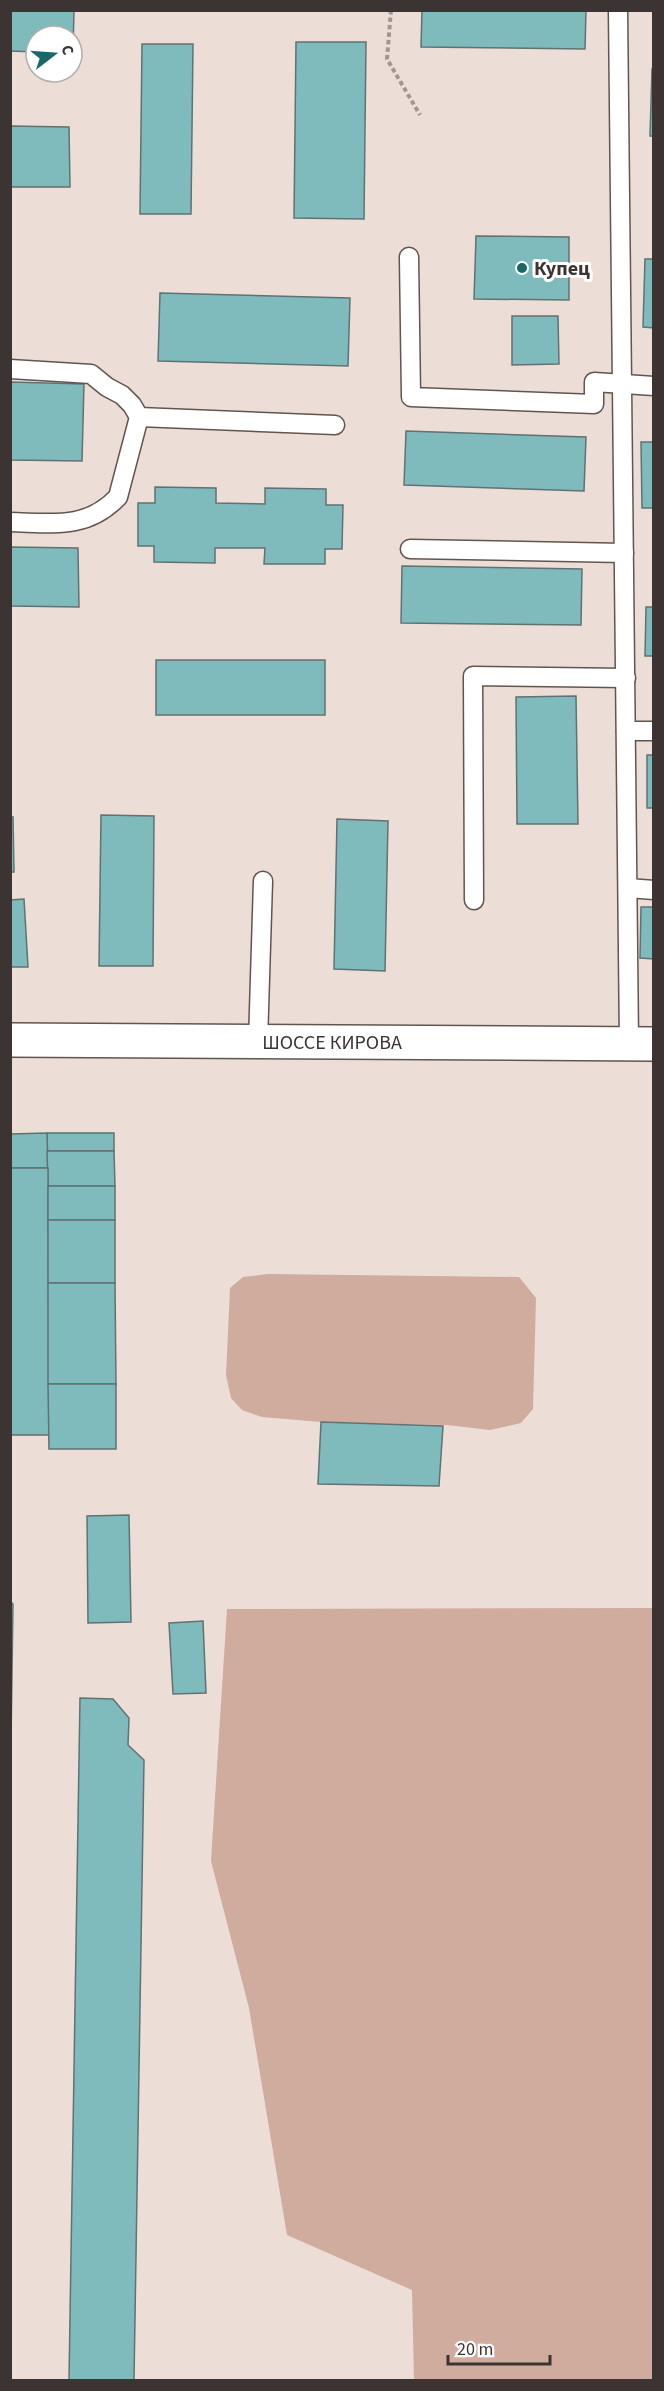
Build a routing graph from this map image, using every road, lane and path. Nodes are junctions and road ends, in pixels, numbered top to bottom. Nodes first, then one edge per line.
1 (391, 10) edge
2 (618, 10) edge
3 (420, 115) dead end
4 (409, 257) dead end
5 (10, 369) edge
6 (622, 384) junction
7 (654, 386) edge
8 (139, 417) junction
9 (335, 425) dead end
10 (10, 522) edge
11 (410, 549) dead end
12 (624, 553) junction
13 (626, 678) junction
14 (626, 731) junction
15 (654, 731) edge
16 (263, 881) dead end
17 (628, 888) junction
18 (654, 890) edge
19 (474, 900) dead end
20 (10, 1041) edge
21 (258, 1042) junction
22 (641, 1044) edge

1 - 3 path
2 - 6 lane
4 - 6 lane
5 - 8 lane
6 - 7 lane
6 - 12 lane
8 - 9 lane
8 - 10 lane
11 - 12 lane
12 - 13 lane
13 - 14 lane
13 - 19 lane
14 - 15 lane
14 - 17 lane
16 - 21 lane
17 - 18 lane
17 - 22 lane
20 - 21 main road, ШОССЕ КИРОВА
21 - 22 main road, ШОССЕ КИРОВА

